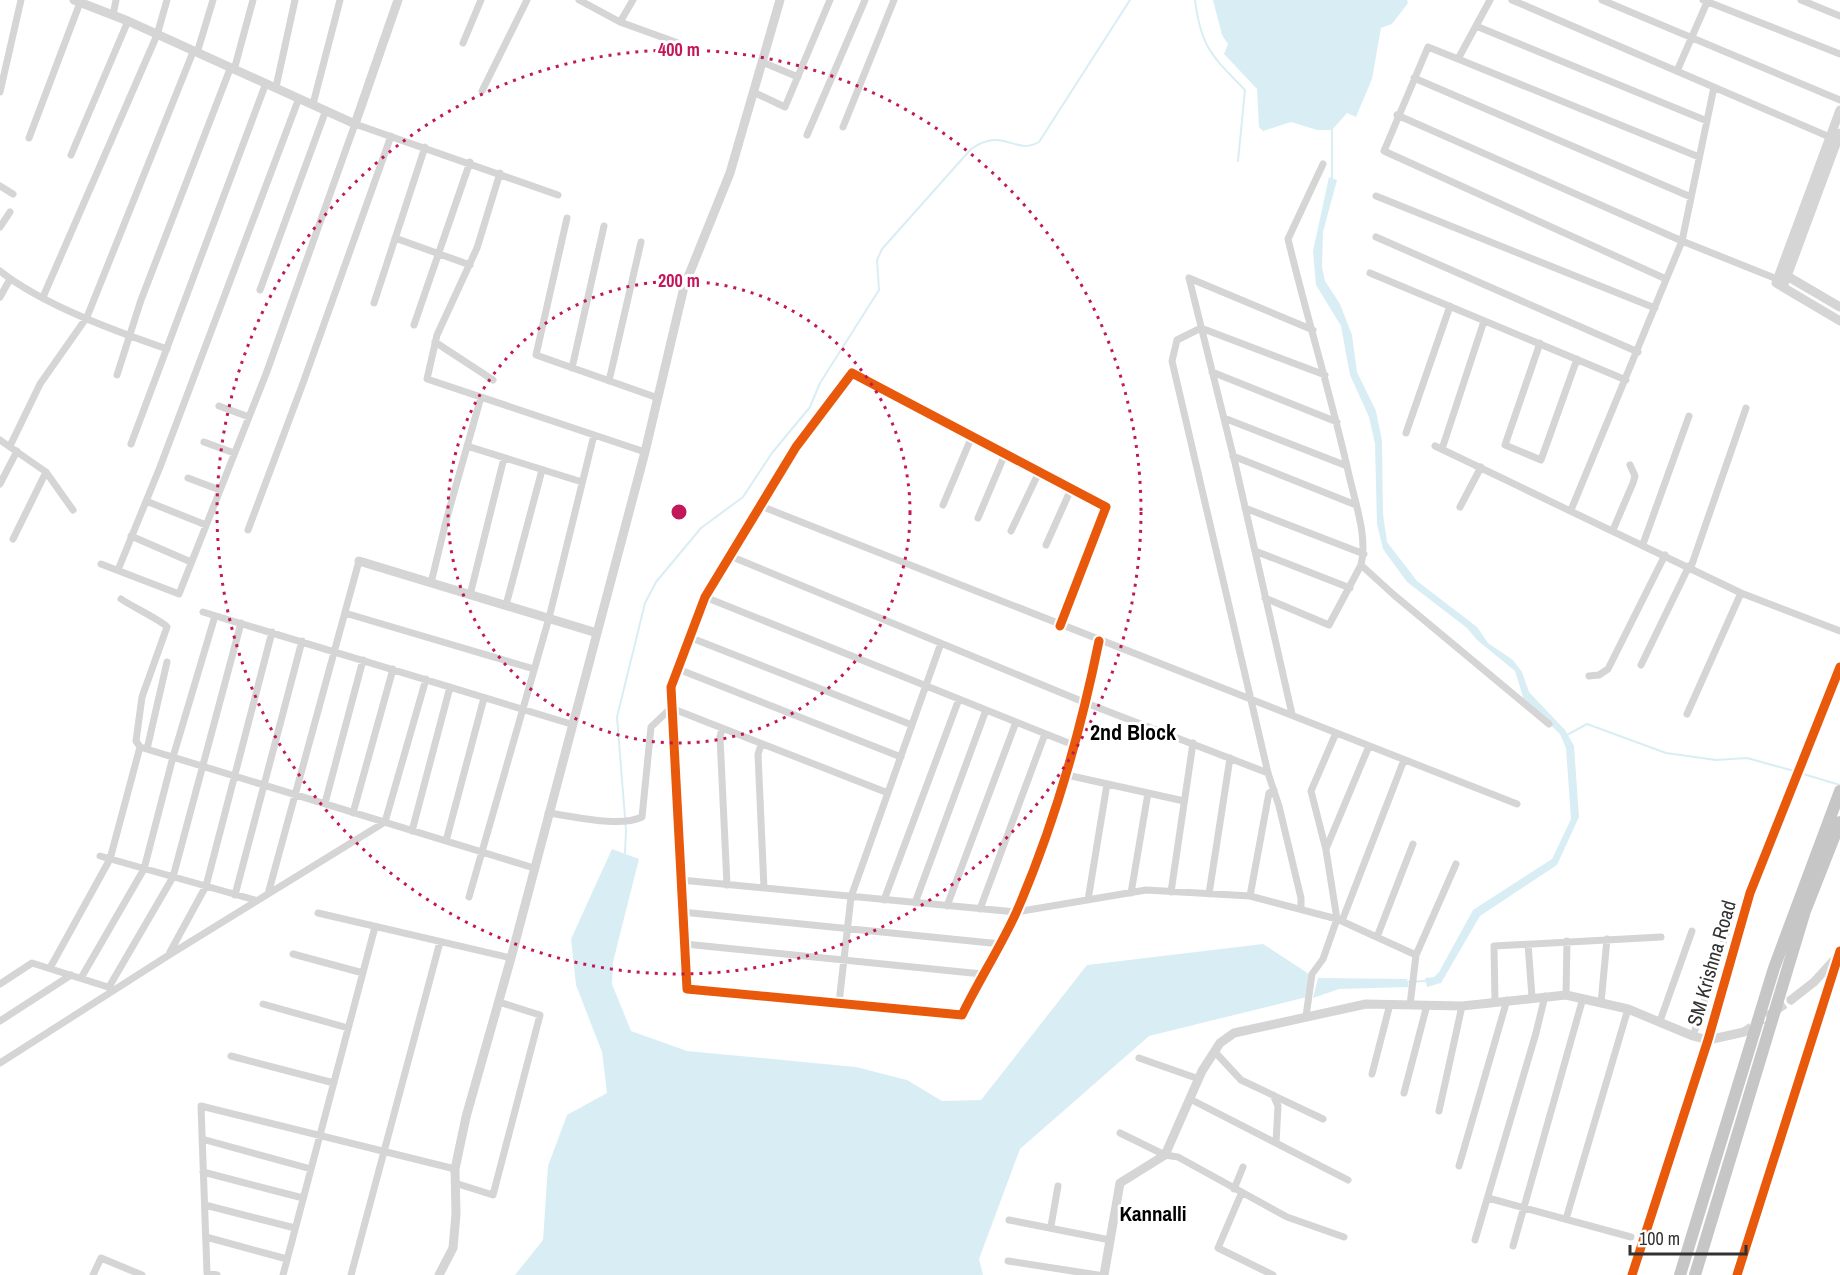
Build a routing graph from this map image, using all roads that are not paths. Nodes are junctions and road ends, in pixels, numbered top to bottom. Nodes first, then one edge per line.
1 (21, 0) edge
2 (117, 0) edge
3 (167, 0) edge
4 (213, 0) edge
5 (253, 0) edge
6 (295, 0) edge
7 (340, 0) edge
8 (398, 0) edge
9 (480, 0) edge
10 (527, 0) edge
11 (579, 0) edge
12 (633, 0) edge
13 (780, 0) edge
14 (830, 0) edge
15 (865, 0) edge
16 (894, 0) edge
17 (1490, 0) edge
18 (1512, 0) edge
19 (1602, 0) edge
20 (1801, 0) edge
21 (79, 1) edge
22 (1706, 1) edge
23 (112, 15) junction
24 (1840, 16) edge
25 (128, 21) junction
26 (620, 22) junction
27 (1476, 26) junction
28 (158, 35) junction
29 (1692, 37) junction
30 (463, 43) dead end
31 (678, 44) dead end
32 (195, 53) junction
33 (1840, 54) edge
34 (1458, 59) junction
35 (762, 62) junction
36 (232, 70) junction
37 (1677, 71) junction
38 (798, 77) junction
39 (1414, 78) junction
40 (266, 83) junction
41 (276, 87) junction
42 (1714, 87) junction
43 (482, 91) dead end
44 (0, 92) edge
45 (753, 92) junction
46 (300, 98) junction
47 (1840, 100) edge
48 (313, 104) junction
49 (327, 110) junction
50 (1840, 110) edge
51 (1397, 115) junction
52 (1707, 121) junction
53 (356, 124) junction
54 (843, 127) dead end
55 (807, 135) dead end
56 (391, 136) junction
57 (1836, 137) edge
58 (29, 138) dead end
59 (425, 147) junction
60 (71, 156) dead end
61 (1699, 158) junction
62 (470, 162) junction
63 (1323, 164) dead end
64 (500, 173) junction
65 (0, 186) edge
66 (13, 194) dead end
67 (558, 195) dead end
68 (1376, 196) dead end
69 (1691, 196) junction
70 (10, 212) dead end
71 (567, 218) dead end
72 (604, 226) dead end
73 (0, 227) edge
74 (1376, 237) dead end
75 (395, 238) junction
76 (1682, 241) junction
77 (641, 242) dead end
78 (438, 254) junction
79 (470, 265) junction
80 (0, 272) edge
81 (1370, 273) dead end
82 (1782, 278) junction
83 (10, 279) junction
84 (1666, 279) junction
85 (260, 290) dead end
86 (0, 297) edge
87 (43, 297) junction
88 (374, 303) dead end
89 (1450, 306) junction
90 (1655, 308) junction
91 (1840, 308) edge
92 (87, 317) junction
93 (1484, 321) junction
94 (1840, 321) edge
95 (414, 325) dead end
96 (1201, 328) junction
97 (1313, 330) junction
98 (130, 336) junction
99 (435, 342) junction
100 (1540, 344) junction
101 (167, 349) junction
102 (1638, 352) junction
103 (1576, 359) junction
104 (572, 368) junction
105 (1212, 372) junction
106 (117, 375) dead end
107 (1325, 375) junction
108 (494, 380) dead end
109 (1626, 380) junction
110 (609, 381) junction
111 (481, 397) junction
112 (658, 398) junction
113 (219, 406) dead end
114 (1746, 408) dead end
115 (249, 417) junction
116 (1689, 417) dead end
117 (1224, 418) junction
118 (1337, 422) junction
119 (1406, 433) dead end
120 (594, 435) junction
121 (972, 436) junction
122 (0, 440) edge
123 (204, 442) dead end
124 (131, 444) dead end
125 (10, 446) junction
126 (467, 446) junction
127 (17, 451) junction
128 (645, 452) junction
129 (234, 453) junction
130 (1005, 454) junction
131 (1233, 456) junction
132 (504, 458) junction
133 (1630, 465) dead end
134 (1347, 466) junction
135 (1481, 467) junction
136 (542, 470) junction
137 (46, 472) junction
138 (1039, 472) junction
139 (188, 478) dead end
140 (582, 482) junction
141 (0, 484) edge
142 (1071, 489) junction
143 (220, 490) junction
144 (146, 501) junction
145 (943, 504) dead end
146 (1356, 505) junction
147 (758, 506) junction
148 (1460, 507) dead end
149 (1245, 508) junction
150 (74, 510) dead end
151 (1571, 510) junction
152 (978, 518) dead end
153 (206, 525) junction
154 (248, 530) dead end
155 (1613, 530) junction
156 (1011, 531) dead end
157 (131, 536) junction
158 (13, 538) dead end
159 (1643, 544) junction
160 (1046, 545) dead end
161 (1254, 551) junction
162 (1364, 554) junction
163 (1665, 555) junction
164 (730, 556) junction
165 (359, 561) joint
166 (191, 562) junction
167 (102, 564) dead end
168 (1361, 565) junction
169 (1690, 567) junction
170 (118, 570) junction
171 (431, 583) junction
172 (1350, 588) junction
173 (1741, 593) junction
174 (470, 595) junction
175 (705, 597) junction
176 (122, 598) dead end
177 (1265, 598) junction
178 (506, 605) junction
179 (203, 612) dead end
180 (345, 613) junction
181 (215, 616) junction
182 (549, 618) junction
183 (241, 623) junction
184 (1060, 626) junction
185 (1840, 631) edge
186 (272, 632) junction
187 (597, 633) junction
188 (689, 637) junction
189 (302, 641) junction
190 (1099, 641) junction
191 (941, 643) junction
192 (335, 651) junction
193 (363, 660) junction
194 (167, 662) dead end
195 (1641, 665) dead end
196 (1840, 667) edge
197 (393, 669) junction
198 (534, 669) junction
199 (678, 669) junction
200 (1589, 676) dead end
201 (426, 679) junction
202 (926, 686) junction
203 (450, 687) junction
204 (1252, 697) junction
205 (484, 698) junction
206 (959, 699) junction
207 (1086, 703) junction
208 (671, 708) junction
209 (523, 709) junction
210 (986, 710) junction
211 (1292, 714) junction
212 (1687, 714) dead end
213 (1016, 722) junction
214 (571, 724) junction
215 (1549, 724) dead end
216 (912, 725) junction
217 (722, 729) junction
218 (1336, 733) junction
219 (1045, 734) junction
220 (1193, 743) junction
221 (761, 745) junction
222 (1076, 746) junction
223 (1369, 746) junction
224 (143, 748) junction
225 (173, 757) junction
226 (901, 757) junction
227 (1230, 758) junction
228 (1404, 760) junction
229 (203, 765) junction
230 (1268, 773) junction
231 (1067, 775) junction
232 (234, 776) junction
233 (263, 784) junction
234 (1107, 784) junction
235 (1274, 790) junction
236 (1840, 791) edge
237 (888, 793) junction
238 (1148, 793) junction
239 (297, 795) junction
240 (1184, 801) junction
241 (325, 803) junction
242 (1517, 804) dead end
243 (354, 813) junction
244 (548, 813) junction
245 (385, 822) junction
246 (1840, 822) edge
247 (412, 831) junction
248 (446, 841) junction
249 (1413, 844) dead end
250 (1326, 850) junction
251 (482, 852) junction
252 (100, 856) dead end
253 (110, 859) junction
254 (1456, 864) dead end
255 (534, 867) junction
256 (144, 869) junction
257 (173, 877) junction
258 (681, 880) junction
259 (727, 885) junction
260 (206, 886) junction
261 (764, 888) junction
262 (1171, 892) junction
263 (1131, 893) junction
264 (268, 894) junction
265 (1209, 894) junction
266 (235, 895) junction
267 (1250, 896) junction
268 (469, 897) dead end
269 (851, 897) junction
270 (255, 900) junction
271 (885, 900) junction
272 (1088, 900) junction
273 (915, 903) junction
274 (947, 906) junction
275 (1301, 907) junction
276 (980, 909) junction
277 (682, 912) junction
278 (1016, 912) junction
279 (318, 914) dead end
280 (1339, 920) junction
281 (375, 927) junction
282 (848, 928) junction
283 (1728, 928) dead end
284 (1692, 931) dead end
285 (1661, 937) dead end
286 (1377, 938) junction
287 (1607, 939) junction
288 (1567, 941) junction
289 (440, 942) junction
290 (685, 944) junction
291 (1001, 944) junction
292 (1528, 944) junction
293 (293, 954) dead end
294 (1840, 954) edge
295 (169, 955) junction
296 (1416, 955) junction
297 (511, 958) junction
298 (844, 958) junction
299 (50, 968) junction
300 (363, 973) junction
301 (982, 974) junction
302 (71, 975) junction
303 (81, 978) junction
304 (0, 984) edge
305 (112, 988) junction
306 (1566, 995) junction
307 (1545, 996) junction
308 (1532, 997) junction
309 (1583, 998) junction
310 (1507, 1000) junction
311 (1791, 1000) tunnel mouth
312 (499, 1002) junction
313 (1495, 1002) junction
314 (839, 1003) junction
315 (1601, 1003) junction
316 (263, 1004) dead end
317 (1390, 1004) junction
318 (1410, 1005) junction
319 (1427, 1005) junction
320 (1462, 1006) junction
321 (1628, 1009) junction
322 (1306, 1016) junction
323 (0, 1021) edge
324 (1660, 1021) junction
325 (348, 1028) junction
326 (1744, 1032) tunnel mouth
327 (1692, 1036) junction
328 (1708, 1040) junction
329 (1215, 1052) junction
330 (231, 1056) dead end
331 (1139, 1058) dead end
332 (0, 1063) edge
333 (1372, 1074) dead end
334 (1199, 1079) junction
335 (334, 1083) junction
336 (1404, 1093) dead end
337 (1273, 1095) junction
338 (1190, 1099) junction
339 (1439, 1111) dead end
340 (1323, 1119) dead end
341 (1120, 1133) dead end
342 (320, 1136) junction
343 (202, 1139) junction
344 (1276, 1143) junction
345 (382, 1151) junction
346 (1165, 1155) junction
347 (1459, 1166) dead end
348 (1243, 1167) dead end
349 (311, 1169) junction
350 (455, 1169) junction
351 (204, 1172) junction
352 (1348, 1180) dead end
353 (455, 1183) junction
354 (1058, 1186) dead end
355 (1234, 1190) junction
356 (1241, 1194) junction
357 (303, 1198) junction
358 (1488, 1198) junction
359 (205, 1204) junction
360 (1525, 1208) junction
361 (1566, 1219) junction
362 (1009, 1220) dead end
363 (1051, 1226) junction
364 (296, 1228) junction
365 (206, 1237) junction
366 (1344, 1237) dead end
367 (1631, 1237) dead end
368 (1110, 1239) junction
369 (1475, 1240) dead end
370 (1513, 1246) dead end
371 (287, 1259) junction
372 (1008, 1261) dead end
373 (1271, 1274) edge
374 (93, 1275) edge
375 (142, 1275) edge
376 (217, 1275) edge
377 (283, 1275) edge
378 (351, 1275) edge
379 (439, 1275) edge
380 (1098, 1275) edge
381 (1104, 1275) edge
382 (1632, 1275) edge
383 (1680, 1275) edge
384 (1695, 1275) edge
385 (1737, 1275) edge

1 - 44 street
2 - 23 street
3 - 28 street
4 - 32 street
5 - 36 street
6 - 41 street
7 - 48 street
8 - 53 street
9 - 30 street
10 - 43 street
11 - 26 street
12 - 26 street
13 - 35 street
14 - 38 street
15 - 55 street
16 - 54 street
17 - 27 street
18 - 37 street
19 - 29 street
20 - 24 street
21 - 23 street
21 - 58 street
22 - 29 street
22 - 33 street
23 - 25 street
25 - 28 street
25 - 60 street
26 - 31 street
27 - 34 street
27 - 52 street
28 - 32 street
28 - 87 street
29 - 37 street
29 - 47 street
32 - 36 street
32 - 92 street
34 - 39 street
34 - 61 street
35 - 38 street
35 - 45 street
36 - 40 street
36 - 98 street
37 - 42 street
38 - 45 street
39 - 51 street
39 - 69 street
40 - 41 street
40 - 101 street
41 - 46 street
42 - 52 street
42 - 57 street
45 - 112 street
46 - 48 street
46 - 144 street
48 - 49 street
49 - 53 street
49 - 85 street
50 - 57 street
51 - 76 street
51 - 84 street
52 - 61 street
53 - 56 street
53 - 115 street
56 - 59 street
56 - 154 street
57 - 82 street
59 - 62 street
59 - 75 street
61 - 69 street
62 - 64 street
62 - 78 street
63 - 97 street
64 - 67 street
64 - 79 street
65 - 66 street
68 - 90 street
69 - 76 street
70 - 73 street
71 - 104 street
72 - 104 street
74 - 102 street
75 - 78 street
75 - 88 street
76 - 82 street
76 - 84 street
77 - 110 street
78 - 79 street
78 - 95 street
79 - 99 street
80 - 83 street
81 - 89 street
82 - 91 street
82 - 94 street
83 - 86 street
83 - 87 street
84 - 90 street
87 - 92 street
89 - 93 street
89 - 119 street
90 - 102 street
92 - 98 street
92 - 125 street
93 - 100 street
93 - 135 street
96 - 97 street
96 - 105 street
96 - 107 street
96 - 204 street
97 - 107 street
98 - 101 street
98 - 106 street
99 - 108 street
99 - 111 street
100 - 103 street
100 - 103 street
101 - 124 street
102 - 109 street
103 - 109 street
104 - 110 street
105 - 117 street
105 - 118 street
107 - 118 street
109 - 151 street
110 - 112 street
111 - 120 street
111 - 126 street
112 - 128 street
113 - 115 street
114 - 169 street
115 - 129 street
116 - 159 street
117 - 131 street
117 - 134 street
118 - 134 street
120 - 128 street
120 - 140 street
121 - 130 street
121 - 145 street
121 - 147 street
122 - 125 street
123 - 129 street
125 - 127 street
126 - 132 street
126 - 171 street
127 - 137 street
127 - 141 street
128 - 187 street
129 - 143 street
130 - 138 street
130 - 152 street
131 - 146 street
131 - 149 street
132 - 136 street
132 - 174 street
133 - 155 street
134 - 146 street
135 - 148 street
135 - 151 street
136 - 140 street
136 - 178 street
137 - 150 street
137 - 158 street
138 - 142 street
138 - 156 street
139 - 143 street
140 - 182 street
142 - 160 street
142 - 184 street
143 - 153 street
144 - 153 street
144 - 157 street
146 - 162 street
147 - 164 street
147 - 184 street
149 - 161 street
149 - 162 street
151 - 155 street
153 - 166 street
155 - 159 street
157 - 166 street
157 - 170 street
159 - 163 street
161 - 172 street
161 - 177 street
162 - 168 street
163 - 169 street
163 - 200 street
164 - 175 street
164 - 191 street
165 - 171 street
165 - 180 street
166 - 170 street
167 - 170 street
168 - 172 street
168 - 215 street
169 - 173 street
169 - 195 street
171 - 174 street
172 - 177 street
173 - 185 street
173 - 212 street
174 - 178 street
175 - 188 street
175 - 202 street
176 - 224 street
177 - 211 street
178 - 182 street
179 - 181 street
180 - 192 street
180 - 198 street
181 - 183 street
181 - 225 street
182 - 187 street
182 - 198 street
183 - 186 street
183 - 229 street
184 - 190 street
186 - 189 street
186 - 232 street
187 - 214 street
188 - 199 street
188 - 216 street
189 - 192 street
189 - 233 street
190 - 204 street
190 - 207 street
191 - 202 street
191 - 207 street
192 - 193 street
192 - 239 street
193 - 197 street
193 - 241 street
194 - 224 street
196 - 328 street, SM Krishna Road
197 - 201 street
197 - 243 street
198 - 209 street
199 - 208 street
199 - 226 street
201 - 203 street
201 - 245 street
202 - 206 street
202 - 216 street
203 - 205 street
203 - 247 street
204 - 211 street
204 - 230 street
205 - 209 street
205 - 248 street
206 - 210 street
206 - 271 street
207 - 220 street
207 - 222 street
208 - 217 street
208 - 244 street
208 - 258 street
209 - 214 street
209 - 251 street
210 - 213 street
210 - 273 street
211 - 218 street
213 - 219 street
213 - 274 street
214 - 244 street
216 - 226 street
217 - 221 street
217 - 259 street
218 - 223 street
218 - 250 street
219 - 222 street
219 - 276 street
220 - 227 street
220 - 240 street
221 - 237 street
221 - 261 street
222 - 231 street
223 - 228 street
223 - 250 street
224 - 225 street
224 - 253 street
225 - 229 street
225 - 256 street
226 - 237 street
227 - 230 street
227 - 265 street
228 - 242 street
228 - 280 street
229 - 232 street
229 - 257 street
230 - 235 street
231 - 234 street
231 - 278 street
232 - 233 street
232 - 260 street
233 - 239 street
233 - 266 street
234 - 238 street
234 - 272 street
235 - 267 street
235 - 275 street
236 - 383 highway
237 - 269 street
238 - 240 street
238 - 263 street
239 - 241 street
239 - 264 street
240 - 262 street
241 - 243 street
243 - 245 street
244 - 255 street
245 - 247 street
245 - 264 street
246 - 384 highway
247 - 248 street
248 - 251 street
249 - 286 street
250 - 280 street
251 - 255 street
251 - 268 street
252 - 253 street
253 - 256 street
253 - 299 street
254 - 296 street
255 - 297 street
256 - 257 street
256 - 303 street
257 - 260 street
257 - 305 street
258 - 259 street
258 - 277 street
259 - 261 street
260 - 266 street
260 - 295 street
261 - 269 street
262 - 263 street
262 - 265 street
263 - 272 street
264 - 270 street
265 - 267 street
266 - 270 street
267 - 275 street
269 - 271 street
269 - 282 street
270 - 295 street
271 - 273 street
272 - 278 street
273 - 274 street
274 - 276 street
275 - 280 street
276 - 278 street
277 - 282 street
277 - 290 street
278 - 291 street
279 - 281 street
280 - 286 street
280 - 322 street
281 - 289 street
281 - 300 street
282 - 291 street
282 - 298 street
283 - 327 street
284 - 324 street
285 - 287 street
286 - 296 street
287 - 288 street
287 - 315 street
288 - 292 street
288 - 306 street
289 - 297 street
289 - 345 street
290 - 298 street
290 - 314 street
291 - 301 street
292 - 308 street
292 - 313 street
293 - 300 street
294 - 311 street
294 - 385 street
295 - 305 street
296 - 318 street
297 - 312 street
298 - 301 street
298 - 314 street
299 - 302 street
299 - 304 street
300 - 325 street
301 - 314 street
302 - 303 street
302 - 323 street
303 - 305 street
305 - 332 street
306 - 307 street
306 - 309 street
307 - 308 street
307 - 358 street
308 - 310 street
309 - 315 street
309 - 360 street
310 - 313 street
310 - 347 street
312 - 350 street
312 - 353 street
313 - 320 street
315 - 321 street
316 - 325 street
317 - 318 street
317 - 322 street
317 - 333 street
318 - 319 street
319 - 320 street
319 - 336 street
320 - 339 street
321 - 324 street
321 - 361 street
322 - 329 street
324 - 327 street
325 - 335 street
326 - 328 street
327 - 328 street
328 - 382 street, SM Krishna Road
329 - 334 street
329 - 337 street
330 - 335 street
331 - 334 street
334 - 338 street
335 - 342 street
337 - 340 street
337 - 344 street
338 - 344 street
338 - 346 street
341 - 346 street
342 - 343 street
342 - 345 street
342 - 349 street
343 - 349 street
343 - 351 street
344 - 352 street
345 - 350 street
345 - 378 street
346 - 355 street
346 - 368 street
348 - 355 street
349 - 357 street
350 - 353 street
351 - 357 street
351 - 359 street
353 - 379 street
354 - 363 street
355 - 356 street
356 - 366 street
356 - 373 street
357 - 364 street
358 - 360 street
358 - 369 street
359 - 364 street
359 - 365 street
360 - 361 street
360 - 370 street
361 - 367 street
362 - 363 street
363 - 368 street
364 - 371 street
365 - 371 street
365 - 376 street
368 - 381 street
371 - 377 street
372 - 380 street
374 - 375 street

